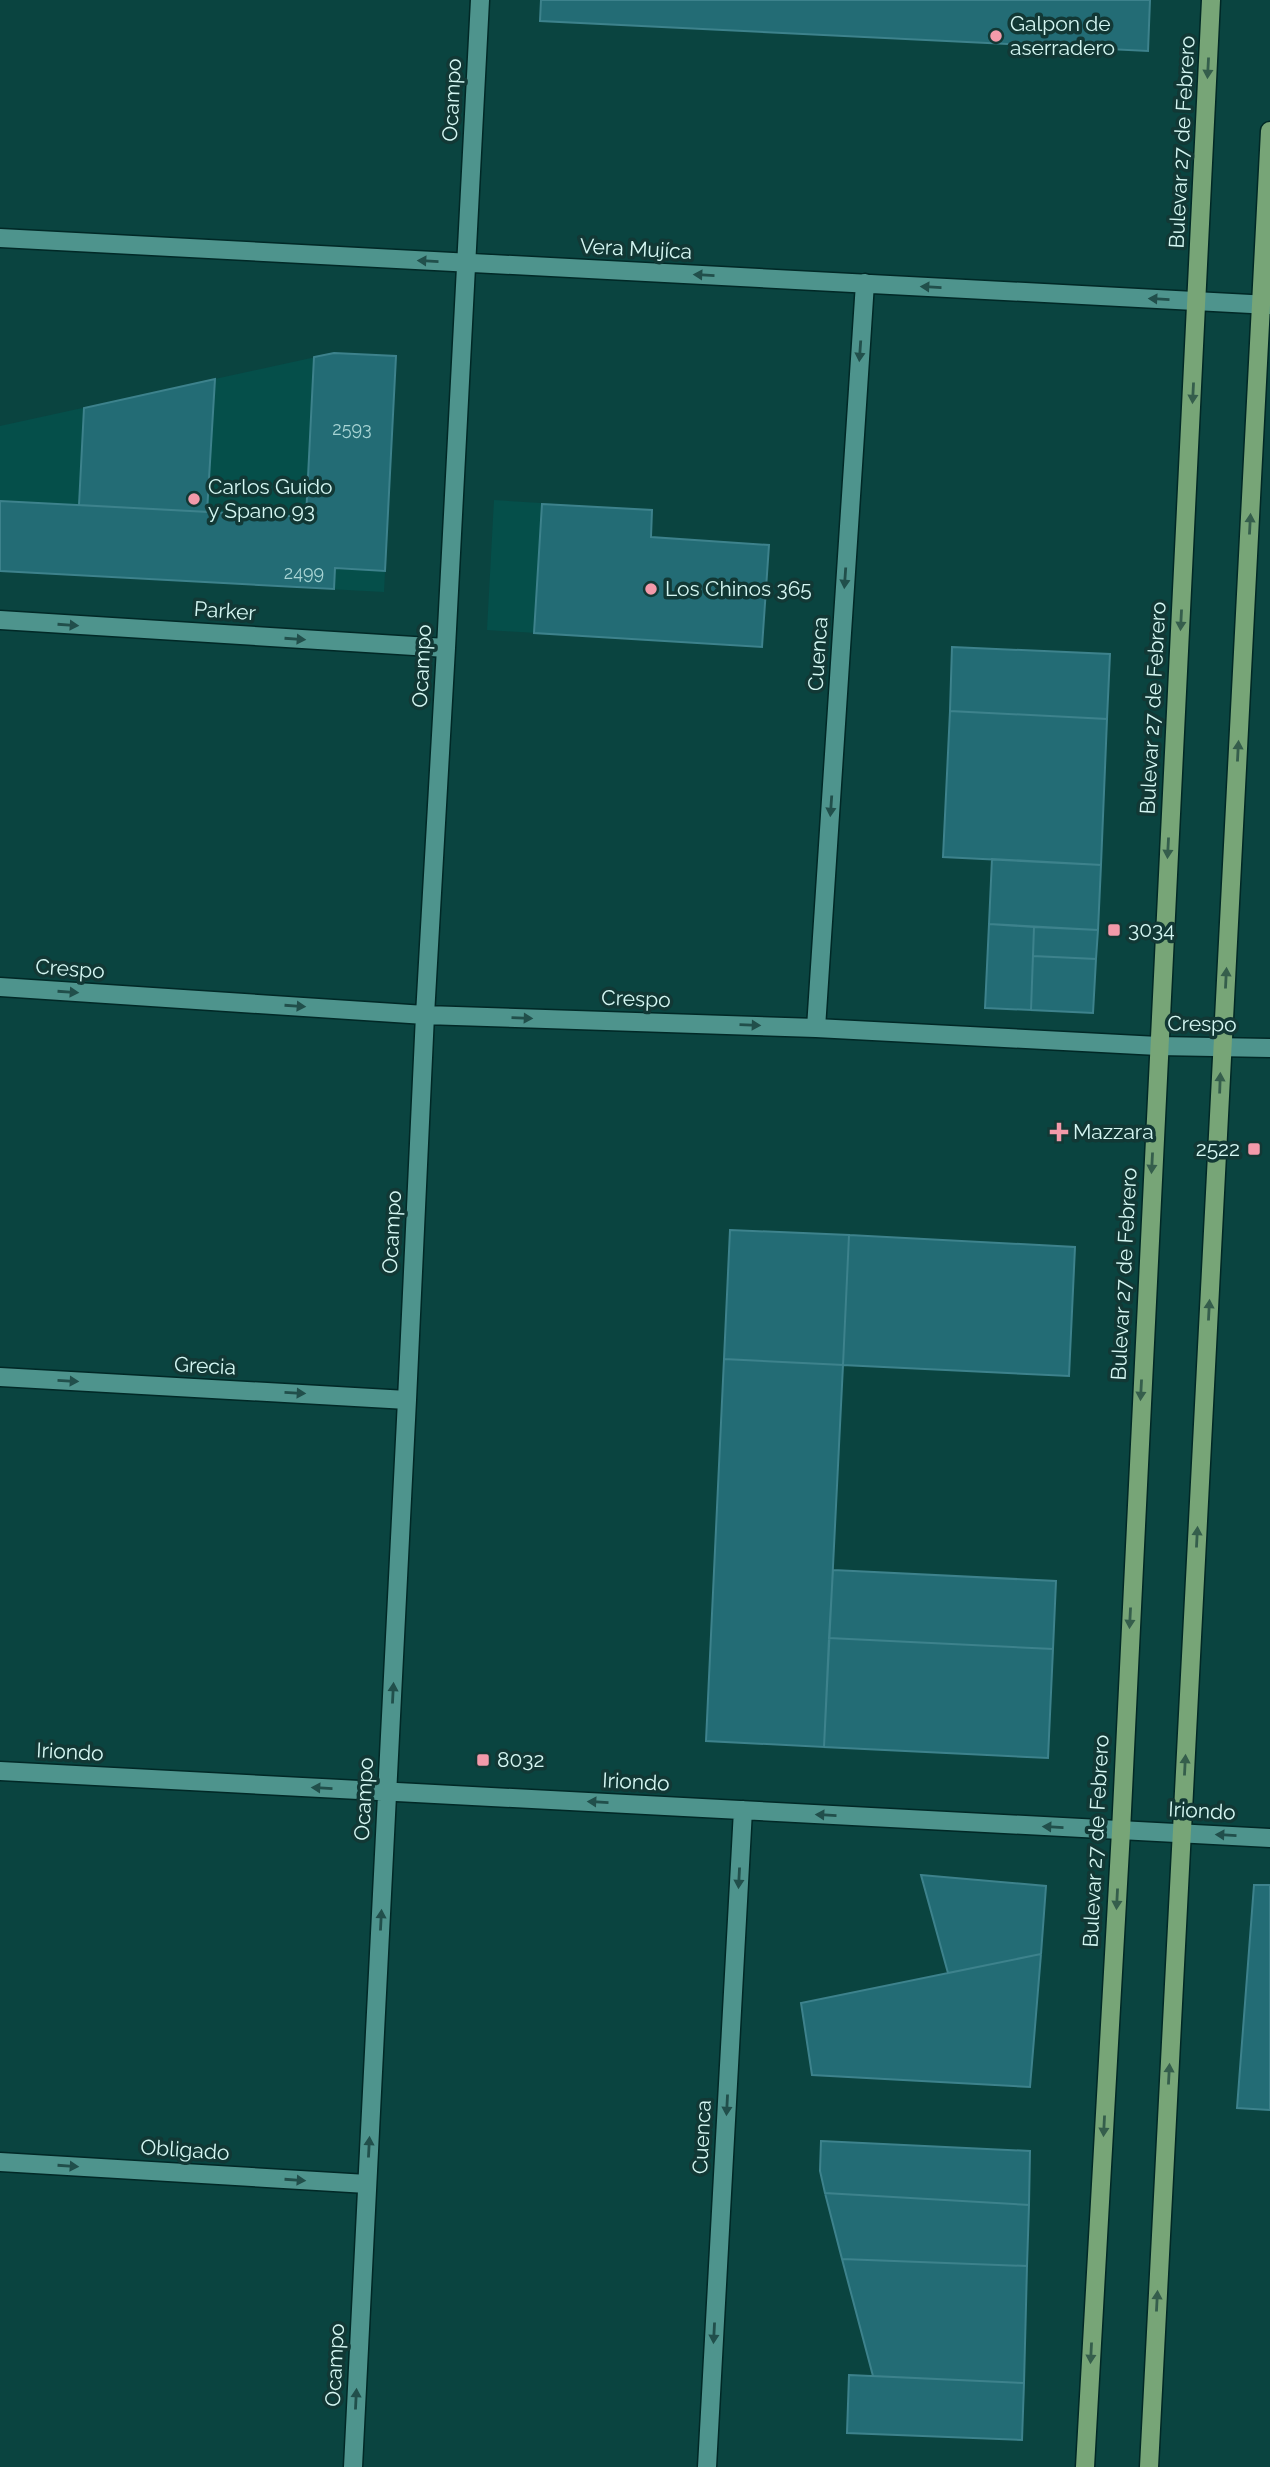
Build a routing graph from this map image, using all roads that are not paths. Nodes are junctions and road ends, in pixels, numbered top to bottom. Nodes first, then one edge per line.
1 (480, 0) edge
2 (1211, 0) edge
3 (1270, 131) edge
4 (0, 238) edge
5 (466, 263) junction
6 (864, 283) junction
7 (1198, 301) junction
8 (1266, 305) edge
9 (0, 620) edge
10 (446, 648) junction
11 (0, 987) edge
12 (425, 1015) junction
13 (816, 1028) junction
14 (1158, 1046) junction
15 (1222, 1046) junction
16 (1270, 1048) edge
17 (0, 1377) edge
18 (408, 1400) junction
19 (0, 1771) edge
20 (387, 1791) junction
21 (743, 1810) junction
22 (1121, 1831) junction
23 (1182, 1833) junction
24 (1270, 1838) edge
25 (0, 2162) edge
26 (367, 2184) junction
27 (353, 2467) edge
28 (707, 2467) edge
29 (1085, 2467) edge
30 (1149, 2467) edge

1 - 5 street, Ocampo
2 -> 7 main road, Bulevar 27 de Febrero
3 - 8 main road
5 -> 4 street, Vera Mujíca
6 -> 5 street, Vera Mujíca
5 - 10 street, Ocampo
7 -> 6 street, Vera Mujíca
6 -> 13 street, Cuenca
7 - 8 street, Vera Mujíca
7 -> 14 main road, Bulevar 27 de Febrero
15 -> 8 main road
9 -> 10 street, Parker
10 - 12 street, Ocampo
11 -> 12 street, Crespo
12 -> 13 street, Crespo
12 - 18 street, Ocampo
13 - 14 street, Crespo
14 - 15 street, Crespo
14 -> 22 main road, Bulevar 27 de Febrero
15 - 16 street, Crespo
23 -> 15 main road
17 -> 18 street, Grecia
20 -> 18 street, Ocampo
20 -> 19 street, Iriondo
21 -> 20 street, Iriondo
26 -> 20 street, Ocampo
22 -> 21 street, Iriondo
21 -> 28 street, Cuenca
22 - 23 street, Iriondo
22 -> 29 main road, Bulevar 27 de Febrero
24 -> 23 street, Iriondo
30 -> 23 main road
25 -> 26 street, Obligado
27 -> 26 street, Ocampo

